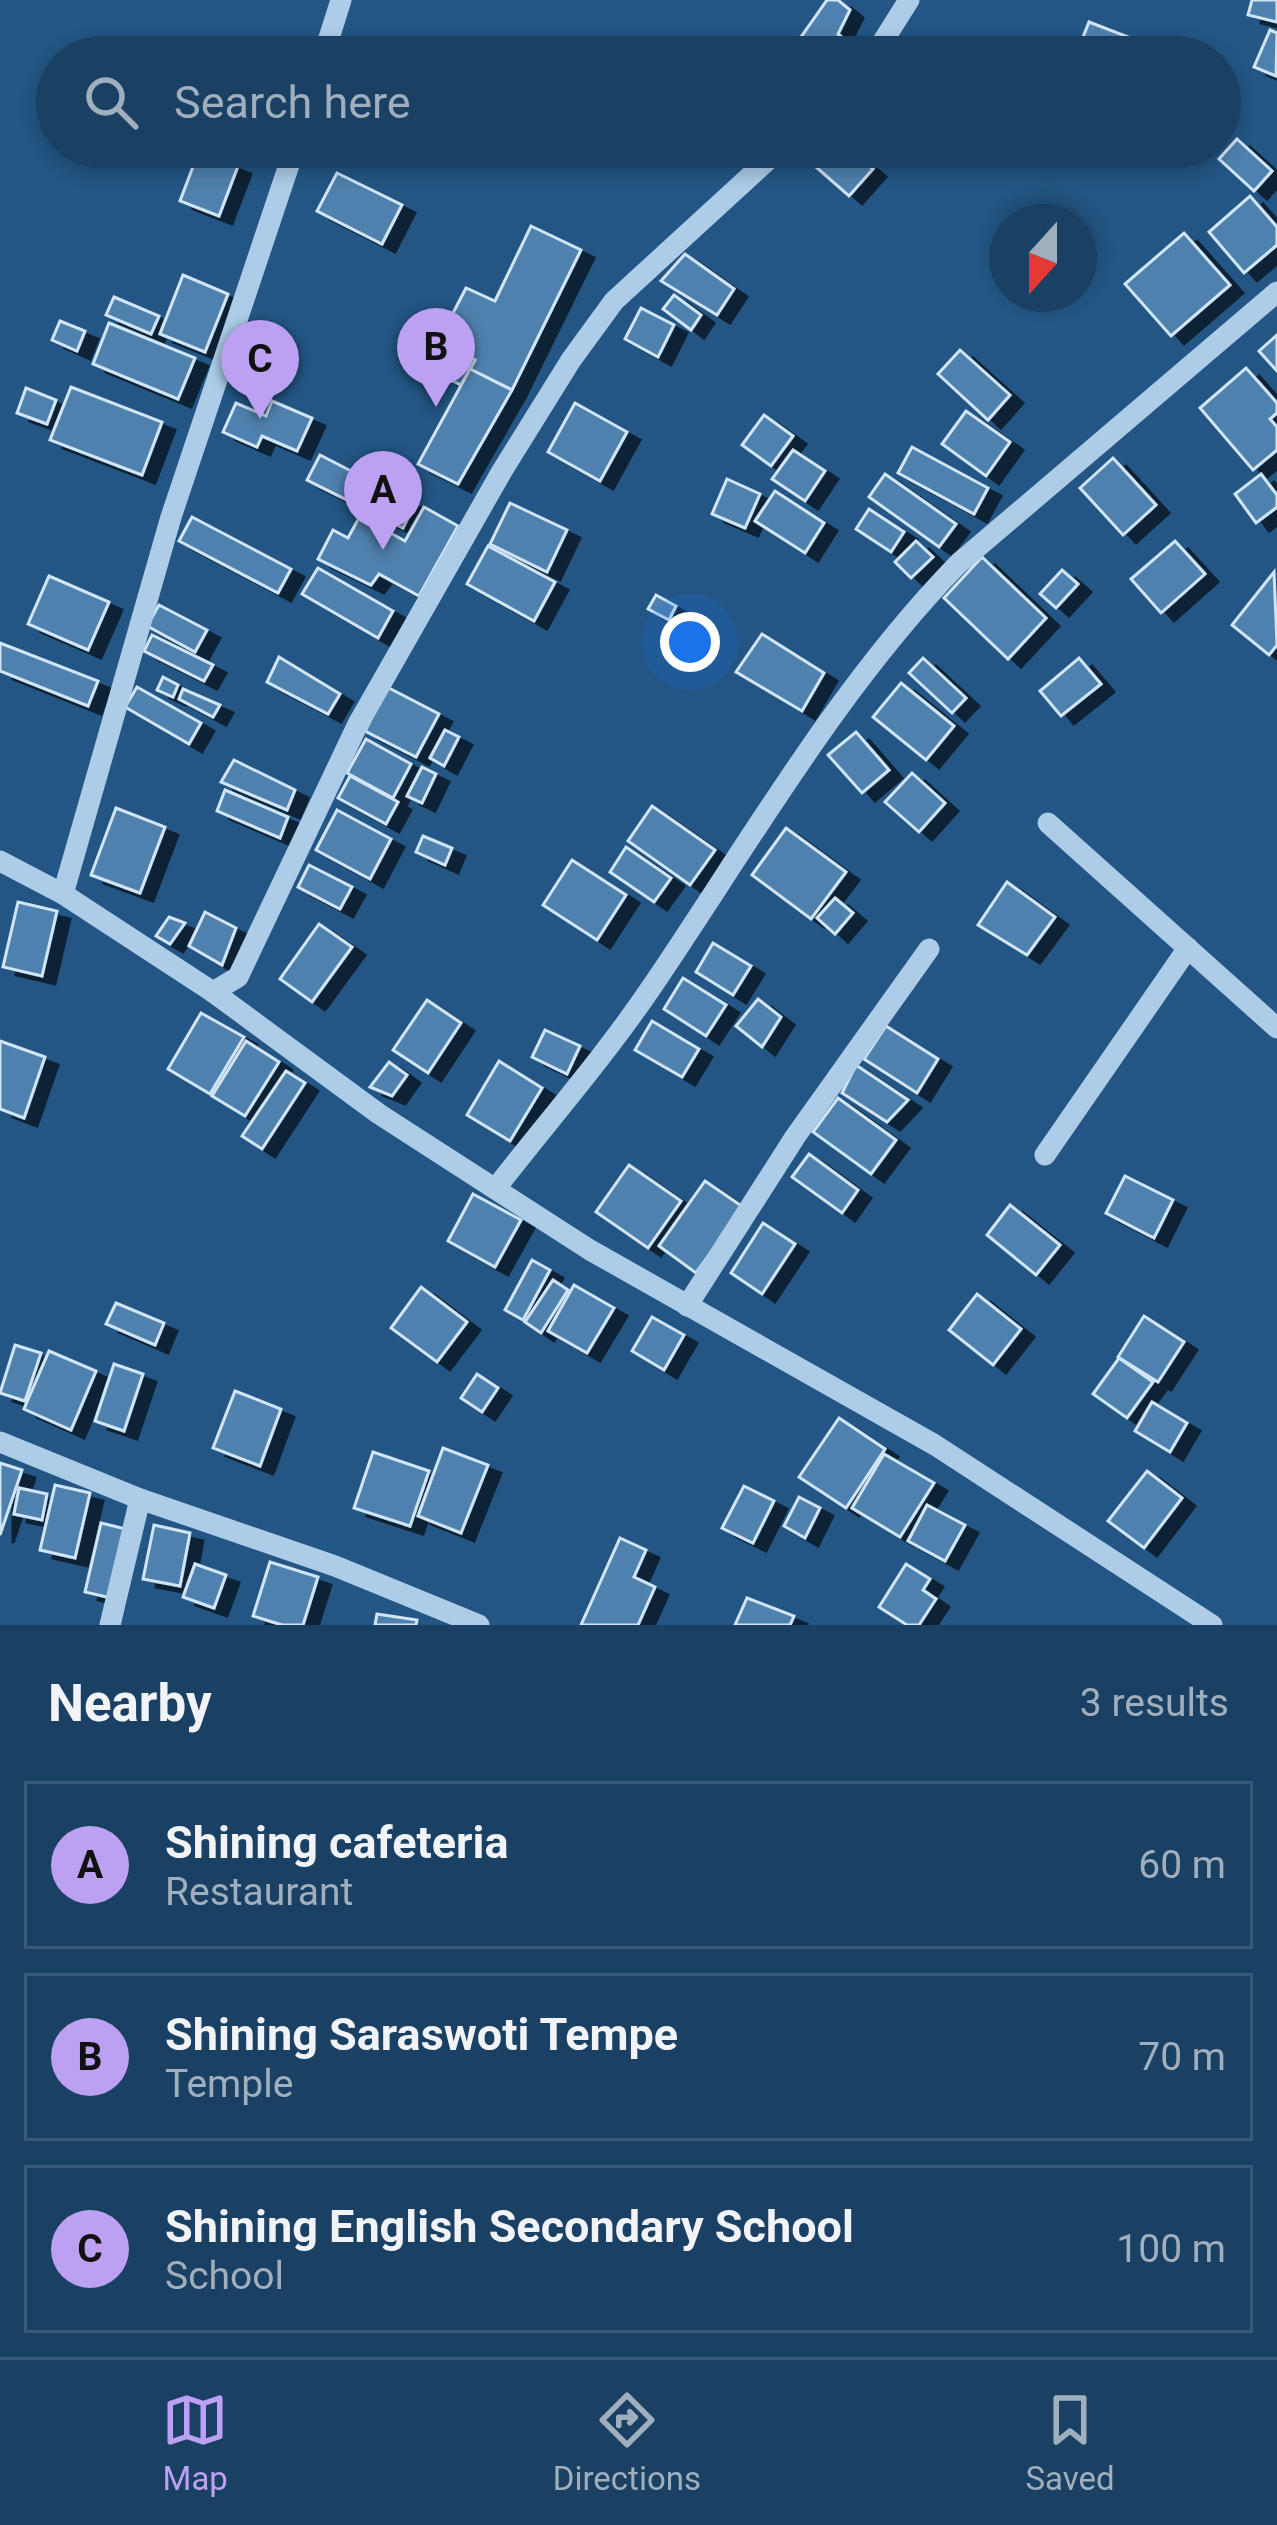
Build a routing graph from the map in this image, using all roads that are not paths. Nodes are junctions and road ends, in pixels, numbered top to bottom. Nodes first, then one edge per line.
1 (340, 0) edge
2 (909, 0) edge
3 (329, 36) edge
4 (886, 36) edge
5 (288, 168) edge
6 (759, 168) edge
7 (1277, 292) edge
8 (1048, 823) dead end
9 (0, 861) edge
10 (63, 894) junction
11 (1188, 948) junction
12 (929, 950) dead end
13 (213, 992) junction
14 (1277, 1028) edge
15 (1045, 1155) dead end
16 (496, 1188) junction
17 (687, 1306) junction
18 (0, 1442) edge
19 (140, 1499) junction
20 (110, 1625) edge
21 (479, 1625) edge
22 (1212, 1625) edge

1 - 3 street
2 - 4 street
5 - 10 street
6 - 13 street
7 - 16 street
8 - 11 street
9 - 10 street
10 - 13 street
11 - 14 street
11 - 15 street
12 - 17 street
13 - 16 street
16 - 17 street
17 - 22 street
18 - 19 street
19 - 20 street
19 - 21 street

